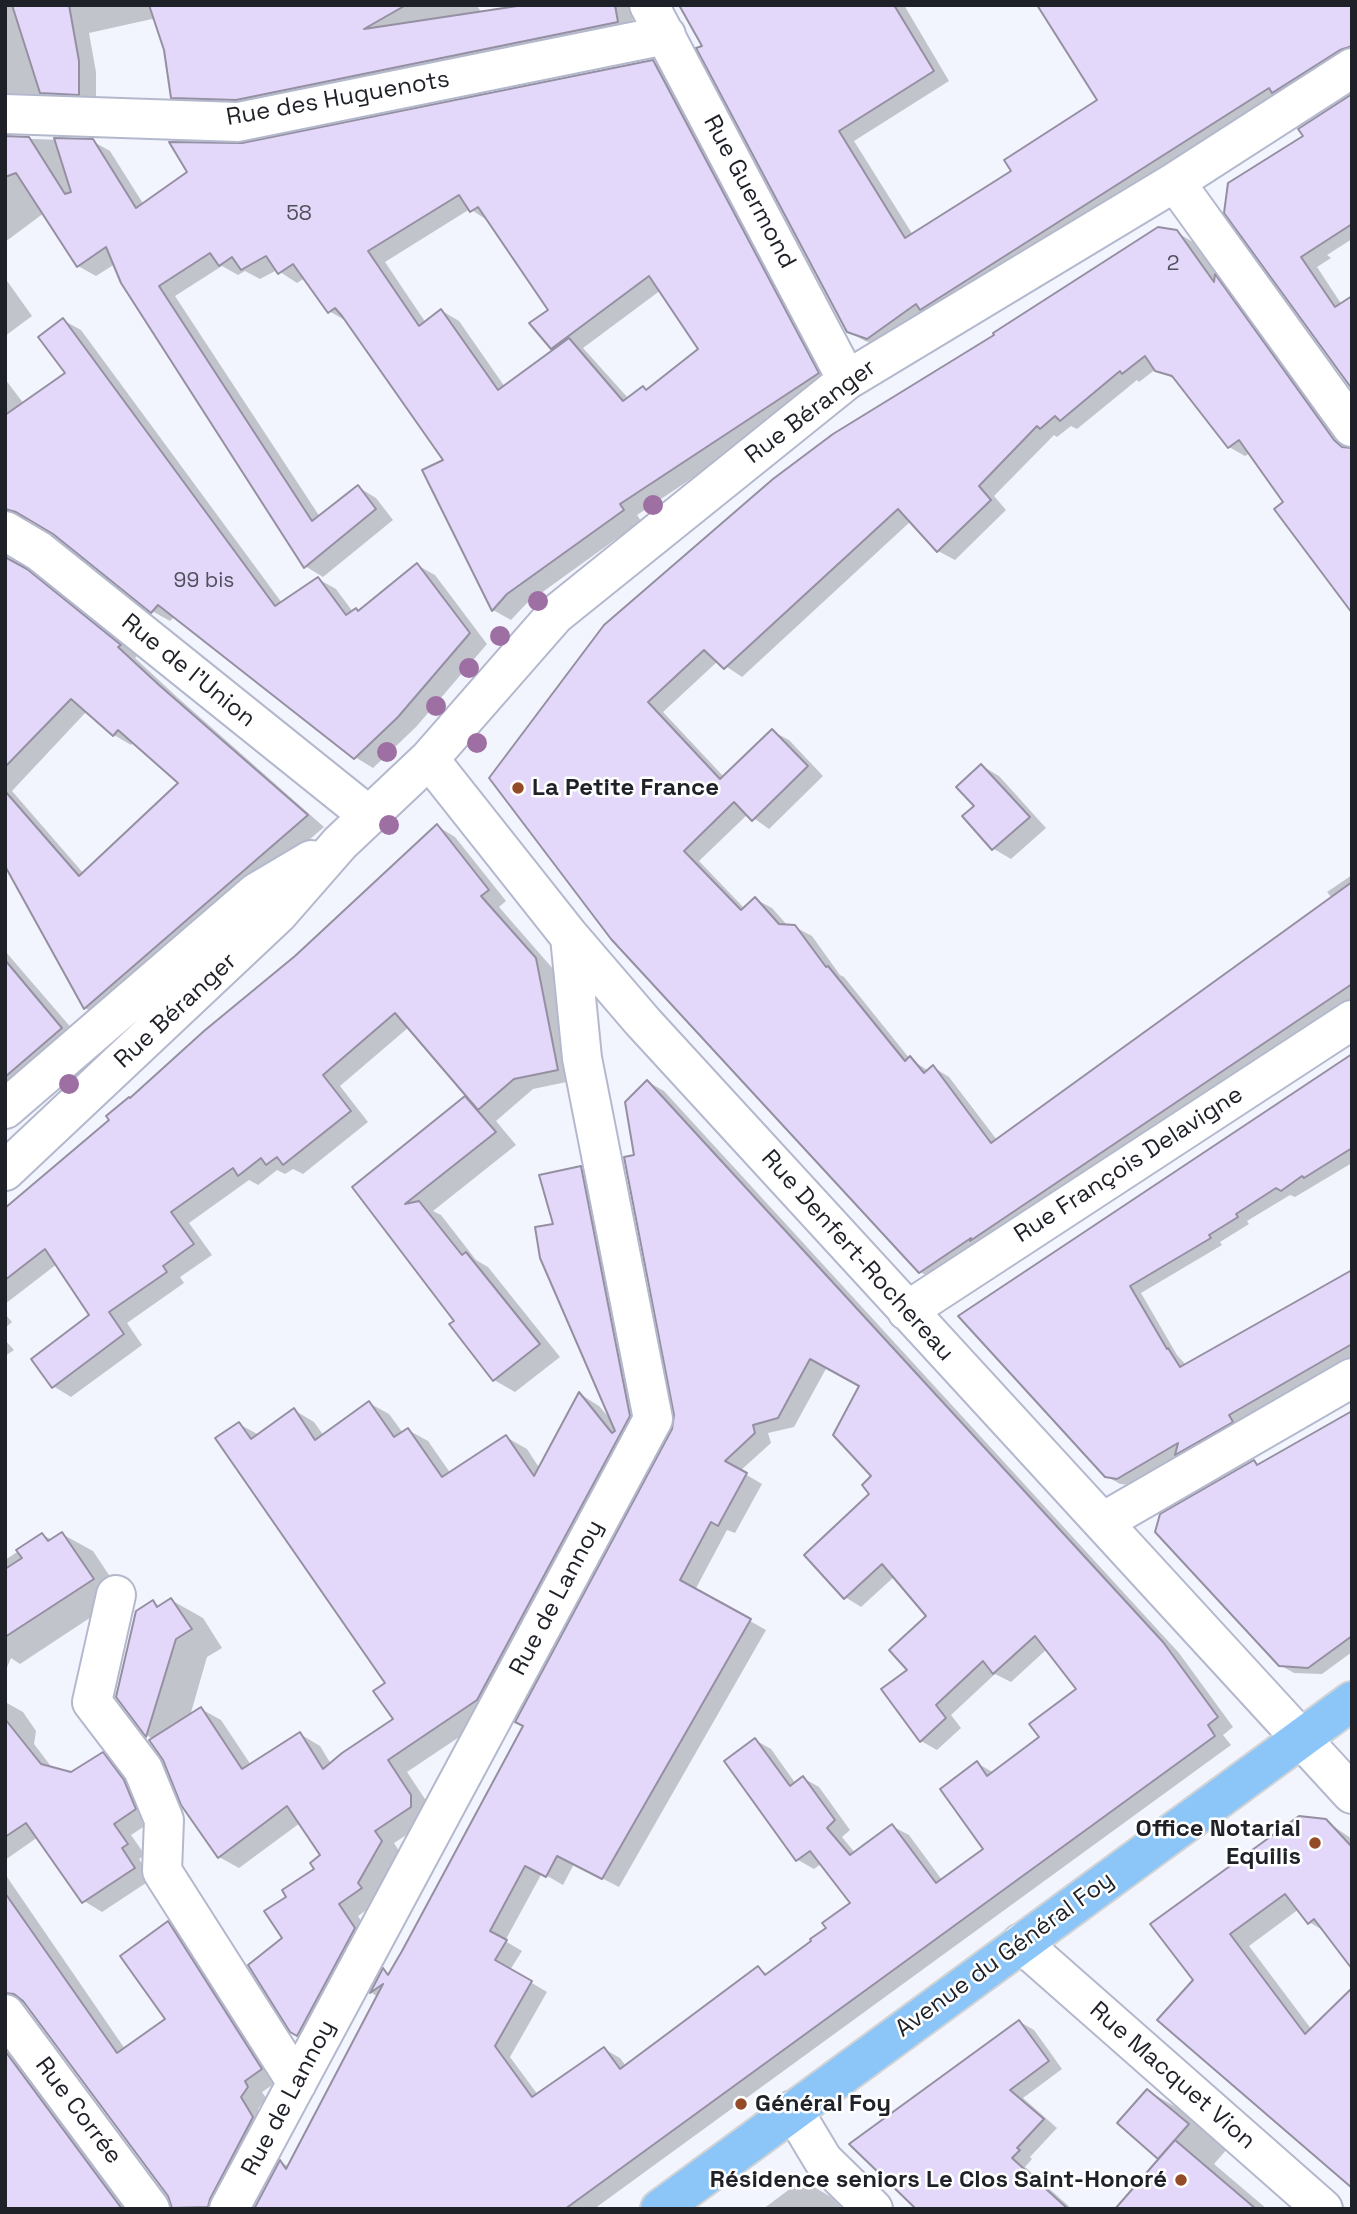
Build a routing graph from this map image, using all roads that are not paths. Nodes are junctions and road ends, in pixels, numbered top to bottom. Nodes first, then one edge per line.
1 (658, 20) edge
2 (1352, 68) edge
3 (5, 114) edge
4 (1175, 182) junction
5 (847, 380) junction
6 (1352, 427) edge
7 (5, 531) edge
8 (429, 759) junction
9 (368, 815) junction
10 (340, 843) junction
11 (570, 937) junction
12 (1352, 1020) edge
13 (5, 1109) edge
14 (5, 1171) edge
15 (906, 1311) junction
16 (1352, 1378) edge
17 (1103, 1522) junction
18 (116, 1595) dead end
19 (1352, 1701) edge
20 (1301, 1738) junction
21 (1352, 1794) edge
22 (1021, 1943) junction
23 (5, 2014) edge
24 (296, 2083) junction
25 (793, 2110) junction
26 (150, 2209) edge
27 (229, 2209) edge
28 (660, 2209) edge
29 (873, 2209) edge
30 (1323, 2209) edge

1 - 3 street, Rue des Huguenots
1 - 5 street, Rue Guermond
2 - 4 street, Rue Béranger
4 - 5 street, Rue Béranger
4 - 6 street
5 - 8 street, Rue Béranger
7 - 9 street, Rue de l'Union
8 - 9 street, Rue Béranger
8 - 11 street, Rue Denfert-Rochereau
9 - 10 street, Rue Béranger
10 - 13 street, Rue Béranger
10 - 14 street, Rue Béranger
11 - 15 street, Rue Denfert-Rochereau
11 - 24 street, Rue de Lannoy
12 - 15 street, Rue François Delavigne
15 - 17 street, Rue Denfert-Rochereau
16 - 17 street
17 - 20 street, Rue Denfert-Rochereau
18 - 24 street
19 - 20 main road, Avenue du Général Foy
20 - 21 street, Rue Denfert-Rochereau
20 - 22 main road, Avenue du Général Foy
22 - 25 main road, Avenue du Général Foy
22 - 30 street, Rue Macquet Vion
23 - 26 street, Rue Corrée
24 - 27 street, Rue de Lannoy
25 - 28 main road, Avenue du Général Foy
25 - 29 street

